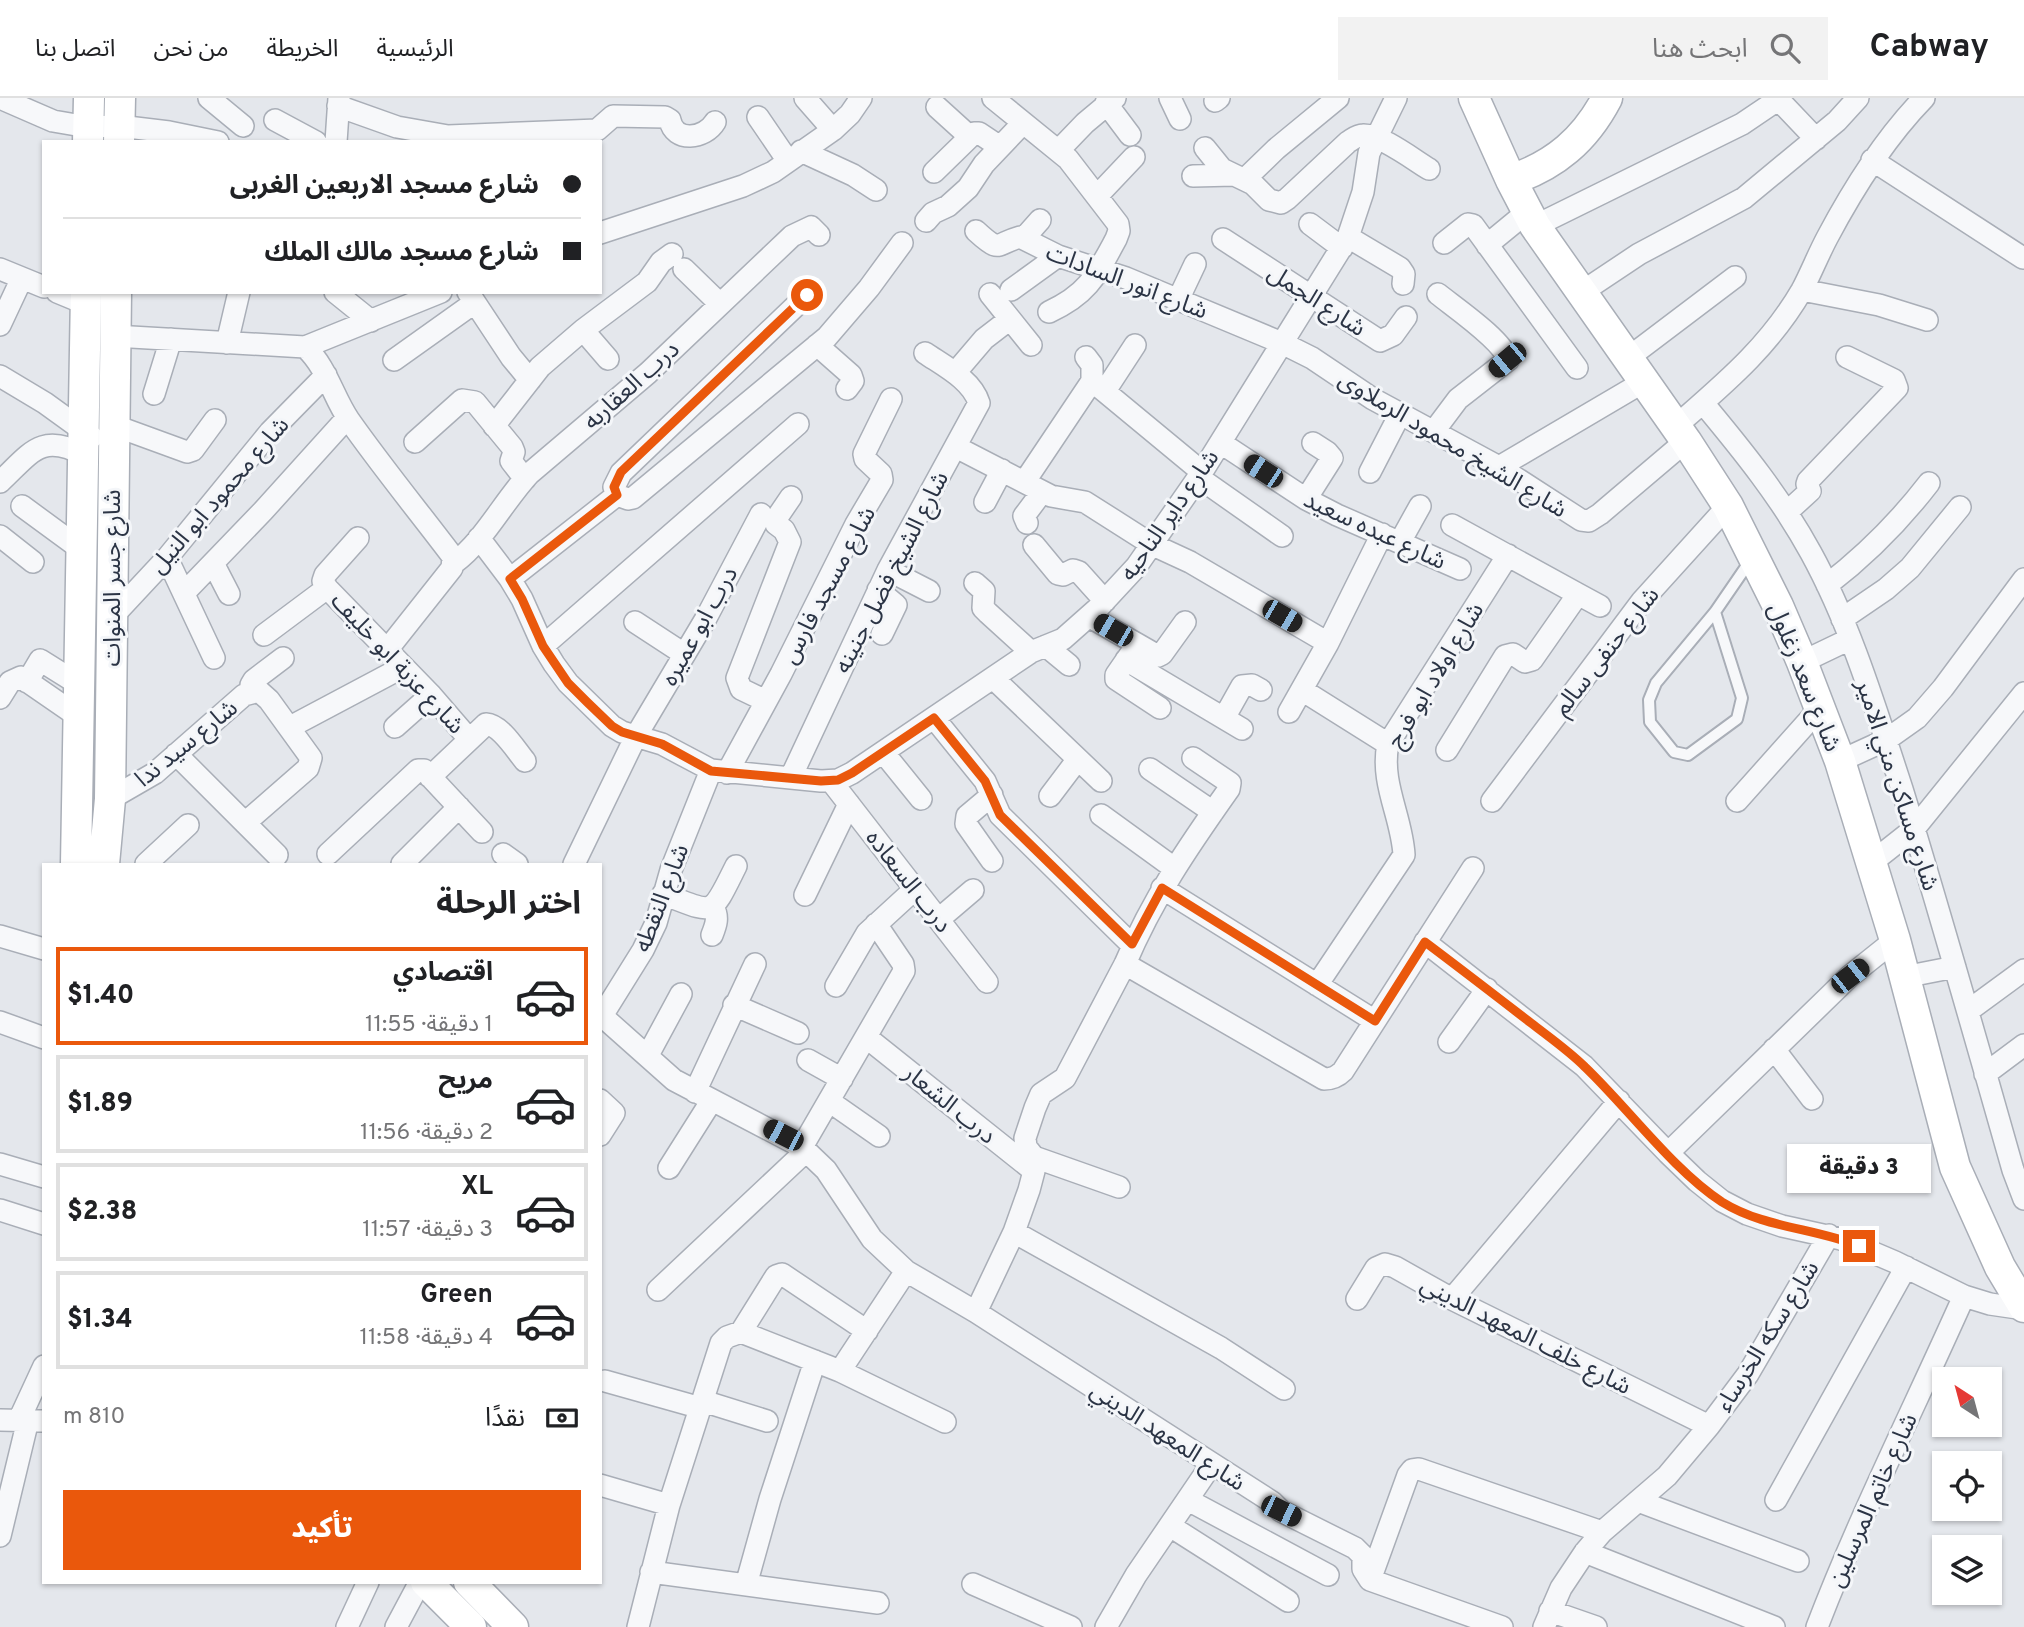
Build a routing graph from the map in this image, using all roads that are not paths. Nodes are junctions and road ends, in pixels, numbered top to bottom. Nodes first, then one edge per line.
1 (0, 98) edge
2 (209, 98) edge
3 (805, 98) edge
4 (861, 98) edge
5 (1170, 98) edge
6 (1395, 98) edge
7 (1474, 98) edge
8 (1607, 98) edge
9 (1858, 98) edge
10 (1778, 99) edge
11 (1332, 100) edge
12 (1110, 101) edge
13 (338, 102) edge
14 (1003, 102) edge
15 (1918, 104) edge
16 (937, 107) dead end
17 (758, 117) dead end
18 (1180, 119) dead end
19 (275, 120) dead end
20 (88, 122) edge
21 (119, 122) edge
22 (715, 122) dead end
23 (1023, 122) junction
24 (243, 126) dead end
25 (833, 130) junction
26 (1130, 135) dead end
27 (969, 136) junction
28 (562, 137) edge
29 (1375, 137) junction
30 (1816, 139) junction
31 (210, 140) edge
32 (312, 140) edge
33 (336, 140) edge
34 (1000, 147) junction
35 (1205, 148) dead end
36 (1059, 150) junction
37 (795, 156) junction
38 (1134, 157) dead end
39 (1872, 160) junction
40 (1430, 169) dead end
41 (934, 173) dead end
42 (1193, 176) dead end
43 (1239, 177) junction
44 (1511, 180) junction
45 (876, 190) dead end
46 (1098, 195) junction
47 (1531, 219) junction
48 (1040, 220) dead end
49 (926, 221) dead end
50 (1310, 224) dead end
51 (602, 231) edge
52 (976, 231) dead end
53 (819, 235) dead end
54 (1024, 238) junction
55 (1223, 239) dead end
56 (902, 243) dead end
57 (1345, 243) junction
58 (1444, 243) dead end
59 (1487, 245) junction
60 (1058, 256) junction
61 (2023, 258) edge
62 (1195, 264) dead end
63 (1100, 268) junction
64 (0, 269) edge
65 (1735, 277) dead end
66 (22, 278) junction
67 (1403, 284) dead end
68 (42, 286) edge
69 (1802, 290) junction
70 (1582, 292) junction
71 (67, 294) edge
72 (116, 294) edge
73 (239, 294) edge
74 (338, 294) edge
75 (436, 294) edge
76 (1438, 294) dead end
77 (807, 295) dead end
78 (471, 297) edge
79 (1312, 297) junction
80 (86, 298) edge
81 (1178, 300) junction
82 (719, 304) junction
83 (1049, 312) dead end
84 (1406, 317) dead end
85 (1010, 319) junction
86 (1927, 320) dead end
87 (372, 321) junction
88 (0, 325) edge
89 (583, 330) junction
90 (114, 336) junction
91 (171, 339) junction
92 (227, 343) junction
93 (1282, 343) junction
94 (817, 345) junction
95 (1031, 345) dead end
96 (1135, 345) dead end
97 (305, 347) junction
98 (925, 353) dead end
99 (1086, 357) dead end
100 (1847, 357) dead end
101 (608, 359) dead end
102 (394, 360) dead end
103 (1577, 368) dead end
104 (1636, 370) junction
105 (955, 373) junction
106 (326, 375) junction
107 (0, 376) edge
108 (530, 380) junction
109 (1098, 386) junction
110 (847, 390) dead end
111 (154, 394) dead end
112 (891, 398) dead end
113 (1703, 403) junction
114 (1401, 414) junction
115 (348, 418) junction
116 (215, 420) dead end
117 (798, 424) dead end
118 (494, 426) junction
119 (1434, 432) junction
120 (1681, 434) junction
121 (99, 441) junction
122 (415, 442) dead end
123 (1220, 443) junction
124 (1313, 443) dead end
125 (956, 447) junction
126 (1499, 467) junction
127 (1002, 470) junction
128 (1370, 471) dead end
129 (1200, 474) junction
130 (525, 479) junction
131 (0, 482) edge
132 (1929, 483) dead end
133 (1034, 487) junction
134 (617, 495) junction
135 (791, 497) dead end
136 (1306, 499) junction
137 (985, 502) dead end
138 (22, 506) dead end
139 (1420, 506) dead end
140 (1728, 506) junction
141 (1960, 507) dead end
142 (1787, 512) junction
143 (761, 514) dead end
144 (1027, 523) dead end
145 (1452, 525) dead end
146 (0, 536) edge
147 (1282, 536) dead end
148 (358, 538) dead end
149 (479, 538) junction
150 (1391, 538) junction
151 (1151, 544) junction
152 (1034, 545) dead end
153 (82, 550) junction
154 (1508, 555) junction
155 (1753, 556) junction
156 (167, 558) junction
157 (33, 562) dead end
158 (213, 563) junction
159 (454, 563) junction
160 (1460, 569) dead end
161 (888, 570) junction
162 (510, 579) junction
163 (2024, 579) edge
164 (975, 583) dead end
165 (1827, 585) junction
166 (327, 588) junction
167 (878, 590) junction
168 (929, 591) dead end
169 (184, 593) junction
170 (1576, 593) junction
171 (229, 594) dead end
172 (1105, 601) junction
173 (1600, 606) dead end
174 (1715, 612) junction
175 (112, 617) junction
176 (1090, 617) junction
177 (1842, 619) junction
178 (635, 622) dead end
179 (1185, 622) dead end
180 (882, 634) dead end
181 (264, 635) dead end
182 (1850, 639) junction
183 (1328, 643) junction
184 (543, 646) junction
185 (1038, 649) junction
186 (387, 650) junction
187 (1132, 652) junction
188 (684, 654) junction
189 (214, 658) dead end
190 (283, 658) dead end
191 (1802, 662) junction
192 (1069, 665) dead end
193 (403, 667) junction
194 (993, 678) junction
195 (27, 682) junction
196 (80, 685) junction
197 (1261, 690) dead end
198 (1302, 690) junction
199 (252, 692) junction
200 (2024, 693) edge
201 (431, 695) junction
202 (0, 698) edge
203 (766, 701) junction
204 (1160, 708) dead end
205 (1821, 708) junction
206 (1289, 712) dead end
207 (79, 717) junction
208 (934, 718) junction
209 (289, 727) junction
210 (395, 727) dead end
211 (636, 736) junction
212 (469, 739) junction
213 (1886, 740) junction
214 (1388, 744) junction
215 (1447, 750) dead end
216 (883, 752) junction
217 (176, 754) junction
218 (1193, 758) dead end
219 (1078, 759) junction
220 (525, 761) dead end
221 (1840, 761) junction
222 (1150, 769) dead end
223 (719, 772) junction
224 (430, 777) junction
225 (790, 778) junction
226 (831, 781) junction
227 (1101, 781) dead end
228 (992, 795) junction
229 (1050, 796) dead end
230 (110, 799) junction
231 (921, 799) dead end
232 (1492, 801) dead end
233 (1737, 801) dead end
234 (849, 804) junction
235 (459, 807) junction
236 (1213, 812) junction
237 (1101, 815) dead end
238 (245, 823) junction
239 (188, 825) dead end
240 (1914, 829) junction
241 (482, 832) dead end
242 (328, 854) dead end
243 (277, 855) dead end
244 (992, 860) dead end
245 (76, 863) edge
246 (104, 863) edge
247 (147, 863) edge
248 (403, 863) edge
249 (575, 863) edge
250 (1871, 863) junction
251 (736, 866) dead end
252 (1174, 868) junction
253 (1473, 868) dead end
254 (1162, 888) junction
255 (915, 889) junction
256 (973, 890) dead end
257 (663, 894) junction
258 (805, 895) dead end
259 (713, 907) junction
260 (939, 919) junction
261 (876, 923) junction
262 (712, 935) dead end
263 (0, 936) edge
264 (1895, 940) junction
265 (1425, 942) junction
266 (42, 948) edge
267 (1129, 954) junction
268 (755, 964) dead end
269 (1955, 967) junction
270 (2024, 970) edge
271 (1904, 977) junction
272 (987, 982) dead end
273 (1317, 985) junction
274 (836, 986) dead end
275 (1487, 989) junction
276 (681, 994) dead end
277 (734, 1005) junction
278 (1968, 1011) junction
279 (602, 1016) edge
280 (602, 1019) edge
281 (1375, 1021) junction
282 (0, 1022) edge
283 (798, 1033) dead end
284 (42, 1037) edge
285 (866, 1037) junction
286 (1449, 1042) dead end
287 (2024, 1045) edge
288 (1774, 1049) junction
289 (648, 1055) junction
290 (808, 1060) dead end
291 (1985, 1074) junction
292 (842, 1079) junction
293 (704, 1096) junction
294 (1812, 1098) dead end
295 (829, 1101) junction
296 (1619, 1101) junction
297 (602, 1102) edge
298 (602, 1132) edge
299 (879, 1136) dead end
300 (804, 1149) junction
301 (1668, 1153) junction
302 (0, 1164) edge
303 (1034, 1164) junction
304 (668, 1168) dead end
305 (42, 1176) edge
306 (1119, 1187) dead end
307 (2024, 1199) edge
308 (0, 1210) edge
309 (42, 1223) edge
310 (1014, 1232) junction
311 (1829, 1236) junction
312 (1906, 1268) junction
313 (906, 1271) junction
314 (658, 1290) dead end
315 (1964, 1296) junction
316 (1357, 1299) dead end
317 (1452, 1299) junction
318 (2024, 1308) edge
319 (976, 1312) junction
320 (867, 1331) junction
321 (741, 1332) junction
322 (815, 1361) junction
323 (42, 1371) edge
324 (840, 1371) junction
325 (605, 1381) dead end
326 (1284, 1389) dead end
327 (702, 1405) junction
328 (23, 1420) edge
329 (767, 1421) dead end
330 (945, 1422) dead end
331 (1709, 1426) junction
332 (1211, 1465) junction
333 (602, 1486) edge
334 (1188, 1500) junction
335 (1776, 1500) dead end
336 (1638, 1501) junction
337 (669, 1505) junction
338 (1170, 1526) junction
339 (1602, 1532) junction
340 (0, 1536) edge
341 (1585, 1552) junction
342 (1798, 1561) dead end
343 (651, 1572) junction
344 (1328, 1575) dead end
345 (1370, 1580) junction
346 (367, 1584) edge
347 (419, 1584) edge
348 (428, 1584) edge
349 (471, 1584) edge
350 (972, 1584) dead end
351 (746, 1585) junction
352 (1289, 1601) dead end
353 (878, 1603) dead end
354 (1547, 1619) edge
355 (346, 1627) edge
356 (396, 1627) edge
357 (471, 1627) edge
358 (513, 1627) edge
359 (638, 1627) edge
360 (1071, 1627) edge
361 (1106, 1627) edge
362 (1502, 1627) edge
363 (1595, 1627) edge
364 (1774, 1627) edge
365 (1817, 1627) edge

1 - 20 street
2 - 24 street
3 - 25 street
4 - 25 street
5 - 18 street
6 - 29 street, شارع داير الناحيه
7 - 44 street, شارع سعد زغلول
8 - 44 street
9 - 30 street
10 - 30 street
10 - 47 street
11 - 43 street
12 - 26 street
12 - 36 street
13 - 28 street
13 - 33 street
14 - 23 street
15 - 39 street
16 - 27 street
17 - 37 street
19 - 32 street
20 - 21 street
21 - 31 street
22 - 28 street
23 - 34 street
23 - 36 street
25 - 37 street
27 - 34 street
27 - 41 street
29 - 40 street
29 - 43 street
29 - 57 street, شارع داير الناحيه
30 - 70 street
34 - 49 street
35 - 43 street
36 - 46 street
37 - 45 street
37 - 51 street
38 - 46 street
39 - 61 street
39 - 69 street
42 - 43 street
44 - 47 street, شارع سعد زغلول
46 - 63 street
47 - 59 street
47 - 70 street, شارع سعد زغلول
48 - 54 street
50 - 57 street
52 - 54 street, شارع انور السادات
53 - 82 street, درب العقاربه
54 - 60 street, شارع انور السادات
55 - 79 street, شارع الجمل
56 - 94 street
57 - 67 street
57 - 79 street, شارع داير الناحيه
58 - 59 street
59 - 103 street
60 - 63 street, شارع انور السادات
60 - 85 street
62 - 81 street
63 - 81 street, شارع انور السادات
63 - 83 street
64 - 66 street
65 - 104 street
66 - 68 street
66 - 88 street
69 - 86 street
69 - 113 street
70 - 104 street, شارع سعد زغلول
71 - 80 street
72 - 90 street, شارع جسر المنوات
73 - 92 street
74 - 87 street
75 - 87 street
76 - 119 street
77 - 134 street
78 - 102 street
78 - 108 street
79 - 84 street, شارع الجمل
79 - 93 street, شارع داير الناحيه
80 - 121 street, شارع جسر المنوات
81 - 93 street, شارع انور السادات
82 - 89 street
82 - 130 street, درب العقاربه
85 - 95 street
85 - 105 street
87 - 97 street
89 - 101 street
89 - 108 street
90 - 91 street
90 - 121 street, شارع جسر المنوات
91 - 92 street
91 - 111 street
92 - 97 street
93 - 114 street, شارع الشيخ محمود الرملاوى
93 - 123 street, شارع داير الناحيه
94 - 110 street
94 - 134 street
96 - 109 street
97 - 106 street
98 - 105 street, شارع الشيخ فضل جنينه
99 - 109 street
100 - 142 street
104 - 120 street, شارع سعد زغلول
104 - 126 street
105 - 125 street, شارع الشيخ فضل جنينه
106 - 115 street
106 - 156 street, شارع محمود ابو النيل
107 - 121 street
108 - 118 street
109 - 129 street
109 - 133 street
112 - 203 street, شارع مسجد فارس
113 - 120 street
113 - 142 street, شارع مساكن مني الامير
114 - 119 street, شارع الشيخ محمود الرملاوى
114 - 128 street
115 - 158 street
115 - 159 street
116 - 121 street
117 - 184 street
118 - 122 street
118 - 130 street
119 - 126 street, شارع الشيخ محمود الرملاوى
120 - 126 street, شارع الشيخ محمود الرملاوى
120 - 140 street, شارع سعد زغلول
121 - 131 street
121 - 153 street, شارع جسر المنوات
121 - 175 street, شارع جسر المنوات
123 - 129 street, شارع داير الناحيه
123 - 136 street, شارع عبده سعيد
124 - 136 street
125 - 127 street
125 - 161 street, شارع الشيخ فضل جنينه
127 - 133 street
127 - 137 street
129 - 147 street
129 - 151 street, شارع داير الناحيه
130 - 149 street, درب العقاربه
132 - 165 street
133 - 144 street
133 - 151 street
134 - 162 street
135 - 203 street
136 - 150 street, شارع عبده سعيد
138 - 153 street
139 - 150 street
140 - 155 street, شارع سعد زغلول
140 - 232 street, شارع حنفى سالم
141 - 177 street
142 - 165 street, شارع مساكن مني الامير
143 - 188 street, درب ابو عميره
145 - 154 street
146 - 157 street
148 - 166 street, شارع عزبة ابو خليف
149 - 159 street, درب العقاربه
149 - 162 street, شارع داير الناحيه
150 - 160 street, شارع عبده سعيد
150 - 183 street
151 - 172 street, شارع داير الناحيه
151 - 183 street
152 - 172 street
153 - 196 street, شارع جسر المنوات
154 - 170 street
154 - 214 street, شارع اولاد ابو فرج
155 - 174 lane
155 - 191 street, شارع سعد زغلول
156 - 169 street
156 - 175 street, شارع محمود ابو النيل
158 - 169 street
158 - 171 street
159 - 186 street, درب العقاربه
161 - 167 street, شارع الشيخ فضل جنينه
161 - 168 street
162 - 184 street, شارع داير الناحيه
163 - 213 street
164 - 185 street
165 - 177 street, شارع مساكن مني الامير
166 - 181 street, شارع عزبة ابو خليف
166 - 186 street, شارع عزبة ابو خليف
167 - 180 street
167 - 225 street, شارع الشيخ فضل جنينه
169 - 189 street
170 - 173 street
170 - 215 street
172 - 176 street, شارع داير الناحيه
174 - 174 lane
175 - 230 street, شارع جسر المنوات
176 - 185 street, شارع داير الناحيه
176 - 187 street
177 - 182 street, شارع مساكن مني الامير
178 - 188 street
179 - 187 street
182 - 191 street
182 - 213 street, شارع مساكن مني الامير
183 - 198 street
184 - 211 street, شارع داير الناحيه
185 - 192 street
185 - 194 street, شارع داير الناحيه
186 - 193 street, شارع عزبة ابو خليف
187 - 197 street
187 - 204 street
188 - 211 street, درب ابو عميره
190 - 199 street
191 - 205 street, شارع سعد زغلول
193 - 201 street, شارع عزبة ابو خليف
193 - 209 street
194 - 208 street, شارع داير الناحيه
194 - 219 street
195 - 196 street
195 - 202 street
195 - 207 street
196 - 207 street, شارع جسر المنوات
198 - 206 street
198 - 214 street
199 - 209 street, شارع سيد ندا
199 - 217 street, شارع سيد ندا
200 - 240 street
201 - 210 street
201 - 212 street, شارع عزبة ابو خليف
203 - 223 street, شارع مسجد فارس
205 - 221 street, شارع سعد زغلول
205 - 233 street
207 - 245 street, شارع جسر المنوات
208 - 216 street, شارع داير الناحيه
208 - 228 street
209 - 238 street, شارع سيد ندا
211 - 223 street, شارع داير الناحيه
211 - 249 street, درب ابو عميره
212 - 220 street
212 - 224 street
213 - 221 street
213 - 240 street, شارع مساكن مني الامير
214 - 273 street, شارع اولاد ابو فرج
216 - 226 street, شارع داير الناحيه
216 - 231 street
217 - 230 street, شارع سيد ندا
217 - 238 street
218 - 236 street
219 - 227 street
219 - 229 street
221 - 250 street, شارع سعد زغلول
222 - 236 street
223 - 225 street, شارع داير الناحيه
223 - 257 street, شارع النقطه
224 - 235 street
224 - 242 street
225 - 226 street, شارع داير الناحيه
226 - 234 street, درب السعاده
228 - 244 street
228 - 267 street
230 - 246 street, شارع جسر المنوات
234 - 255 street, درب السعاده
234 - 258 street
235 - 241 street
235 - 248 street
236 - 252 street
237 - 252 street
238 - 243 street
239 - 247 street
240 - 250 street
240 - 269 street, شارع مساكن مني الامير
250 - 264 street, شارع سعد زغلول
251 - 259 street
252 - 254 street
253 - 265 street
254 - 267 street
254 - 273 street
255 - 260 street, درب السعاده
255 - 261 street
256 - 260 street
257 - 259 street
257 - 279 street, شارع النقطه
259 - 262 street
260 - 272 street, درب السعاده
261 - 274 street
261 - 285 street
263 - 266 street
264 - 271 street, شارع سعد زغلول
264 - 288 street
265 - 275 street
265 - 281 street
267 - 281 street
267 - 303 street
268 - 277 street
269 - 271 street
269 - 278 street, شارع مساكن مني الامير
270 - 278 street
271 - 318 street, شارع سعد زغلول
273 - 281 street
275 - 286 street
275 - 296 street
276 - 289 street
277 - 283 street
277 - 293 street
278 - 291 street, شارع مساكن مني الامير
280 - 289 street, شارع المعهد الديني
282 - 284 street
285 - 292 street
285 - 303 street, درب الشعار
287 - 291 street
288 - 294 street
288 - 301 street
289 - 293 street, شارع المعهد الديني
290 - 292 street
291 - 307 street, شارع مساكن مني الامير
292 - 295 street
293 - 300 street, شارع المعهد الديني
293 - 304 street
295 - 299 street
295 - 300 street
296 - 301 street
296 - 317 street
297 - 298 street
300 - 313 street, شارع المعهد الديني
300 - 314 street
301 - 311 street
302 - 305 street
303 - 306 street, درب الشعار
303 - 310 street
308 - 309 street
310 - 319 street
310 - 326 street
311 - 312 street
311 - 331 street, شارع سكه الخرساء
312 - 315 street
312 - 335 street
313 - 319 street, شارع المعهد الديني
313 - 320 street
315 - 318 street
315 - 365 street, شارع خاتم المرسلين
316 - 317 street, شارع خلف المعهد الديني
317 - 331 street, شارع خلف المعهد الديني
319 - 332 street, شارع المعهد الديني
320 - 321 street
320 - 324 street
321 - 322 street
321 - 327 street
322 - 324 street
322 - 351 street
323 - 328 street
324 - 330 street
325 - 327 street
327 - 329 street
327 - 337 street
328 - 340 street
331 - 336 street, شارع سكه الخرساء
332 - 334 street
332 - 345 street, شارع المعهد الديني
333 - 337 street
334 - 338 street
334 - 344 street
336 - 339 street, شارع سكه الخرساء
336 - 342 street
337 - 343 street
338 - 352 street
338 - 361 street
339 - 341 street, شارع سكه الخرساء
339 - 345 street
341 - 354 street, شارع سكه الخرساء
341 - 364 street
343 - 351 street
343 - 359 street
345 - 362 street
346 - 355 street
347 - 356 street
348 - 357 street
349 - 358 street
350 - 360 street
351 - 353 street
354 - 363 street

